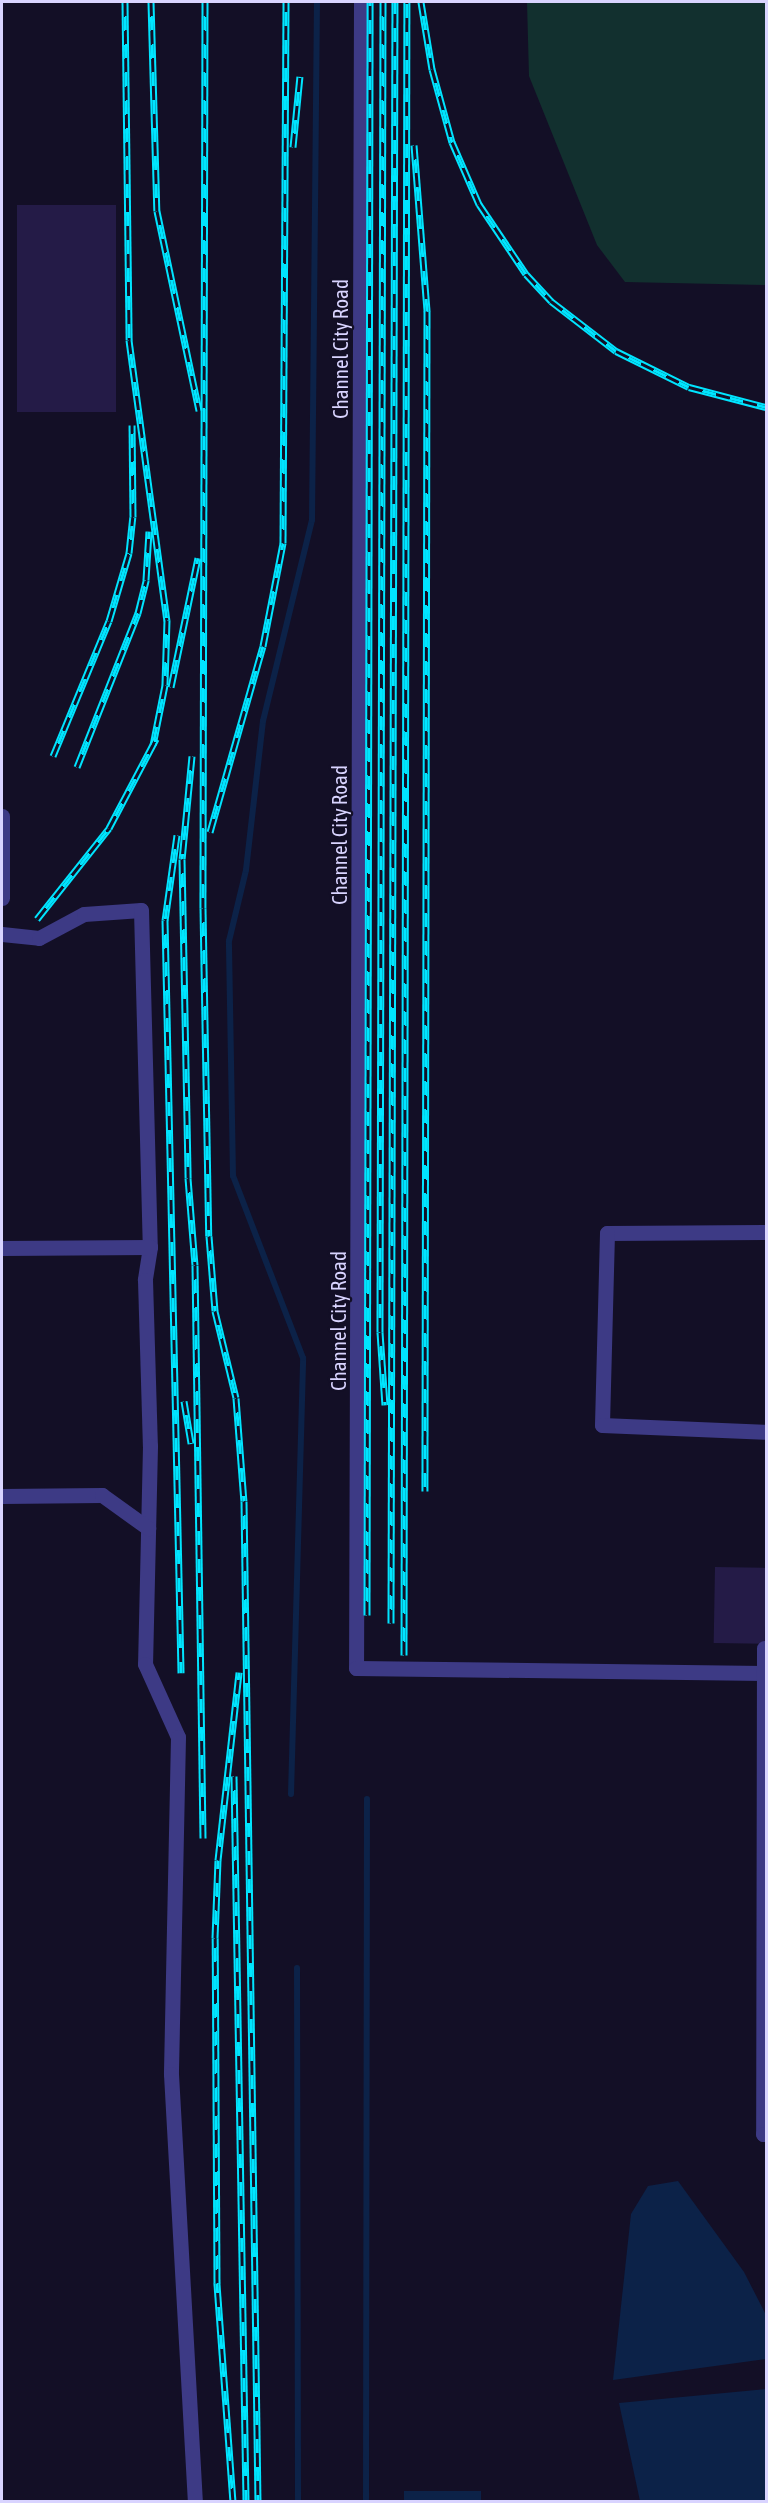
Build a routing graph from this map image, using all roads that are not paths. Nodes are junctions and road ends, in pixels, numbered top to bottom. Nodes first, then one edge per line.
1 (361, 2) edge
2 (2, 816) edge
3 (2, 898) edge
4 (2, 934) edge
5 (766, 1232) edge
6 (150, 1247) junction
7 (2, 1248) edge
8 (766, 1432) edge
9 (2, 1496) edge
10 (148, 1528) junction
11 (764, 1648) dead end
12 (764, 1673) edge
13 (766, 2134) edge
14 (195, 2502) edge

1 - 12 lane, Channel City Road
2 - 3 lane
4 - 6 lane
5 - 8 lane
6 - 7 lane
6 - 10 lane
9 - 10 lane
10 - 14 lane
11 - 12 lane
12 - 13 lane

